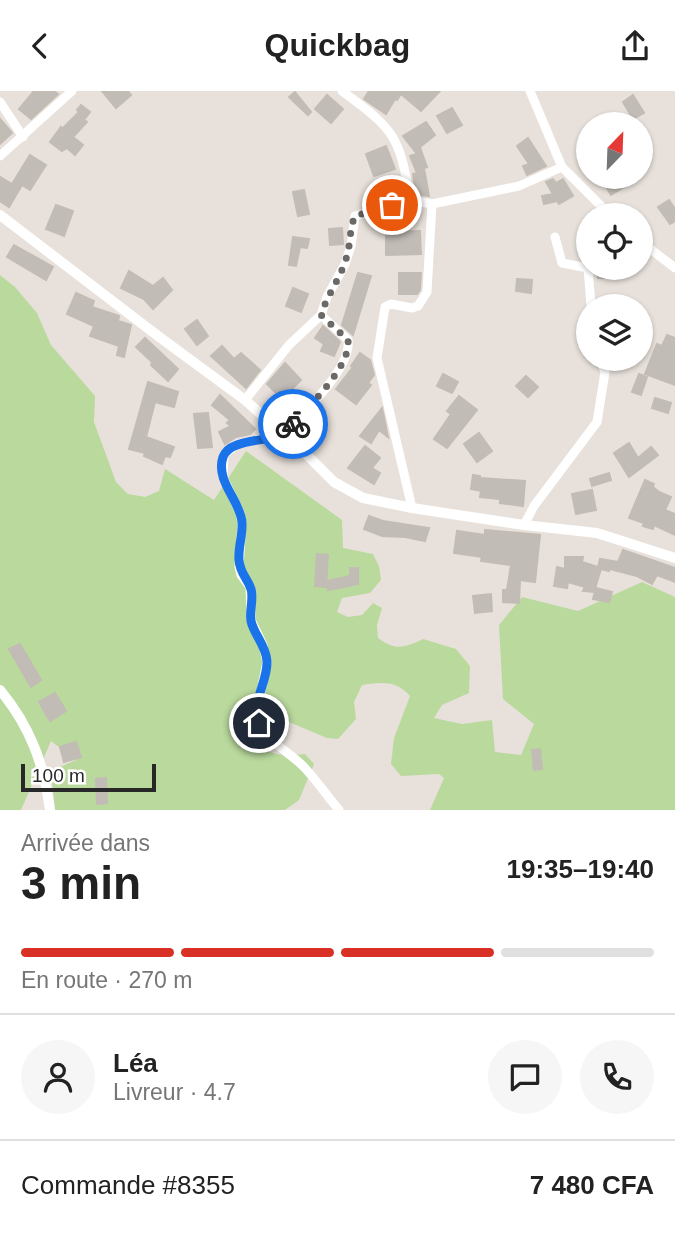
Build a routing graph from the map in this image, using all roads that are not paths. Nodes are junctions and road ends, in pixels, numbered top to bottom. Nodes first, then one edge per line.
1 (72, 91) edge
2 (342, 91) edge
3 (530, 91) edge
4 (0, 102) edge
5 (23, 137) junction
6 (0, 156) edge
7 (562, 167) junction
8 (410, 200) junction
9 (598, 203) edge
10 (432, 204) junction
11 (0, 215) edge
12 (555, 237) dead end
13 (653, 251) edge
14 (675, 268) edge
15 (590, 294) edge
16 (321, 315) junction
17 (605, 371) edge
18 (245, 400) junction
19 (284, 434) junction
20 (412, 508) junction
21 (524, 525) junction
22 (675, 558) edge
23 (0, 690) edge
24 (50, 810) edge
25 (339, 810) edge

1 - 5 street
2 - 8 street
3 - 7 street
4 - 5 street
5 - 6 street
7 - 9 street
7 - 10 street
8 - 10 street
8 - 16 street
10 - 20 street
11 - 18 street
12 - 15 street
13 - 14 street
16 - 18 street
16 - 19 street
17 - 21 street
18 - 19 street
19 - 20 street
19 - 25 street
20 - 21 street
21 - 22 street
23 - 24 street

